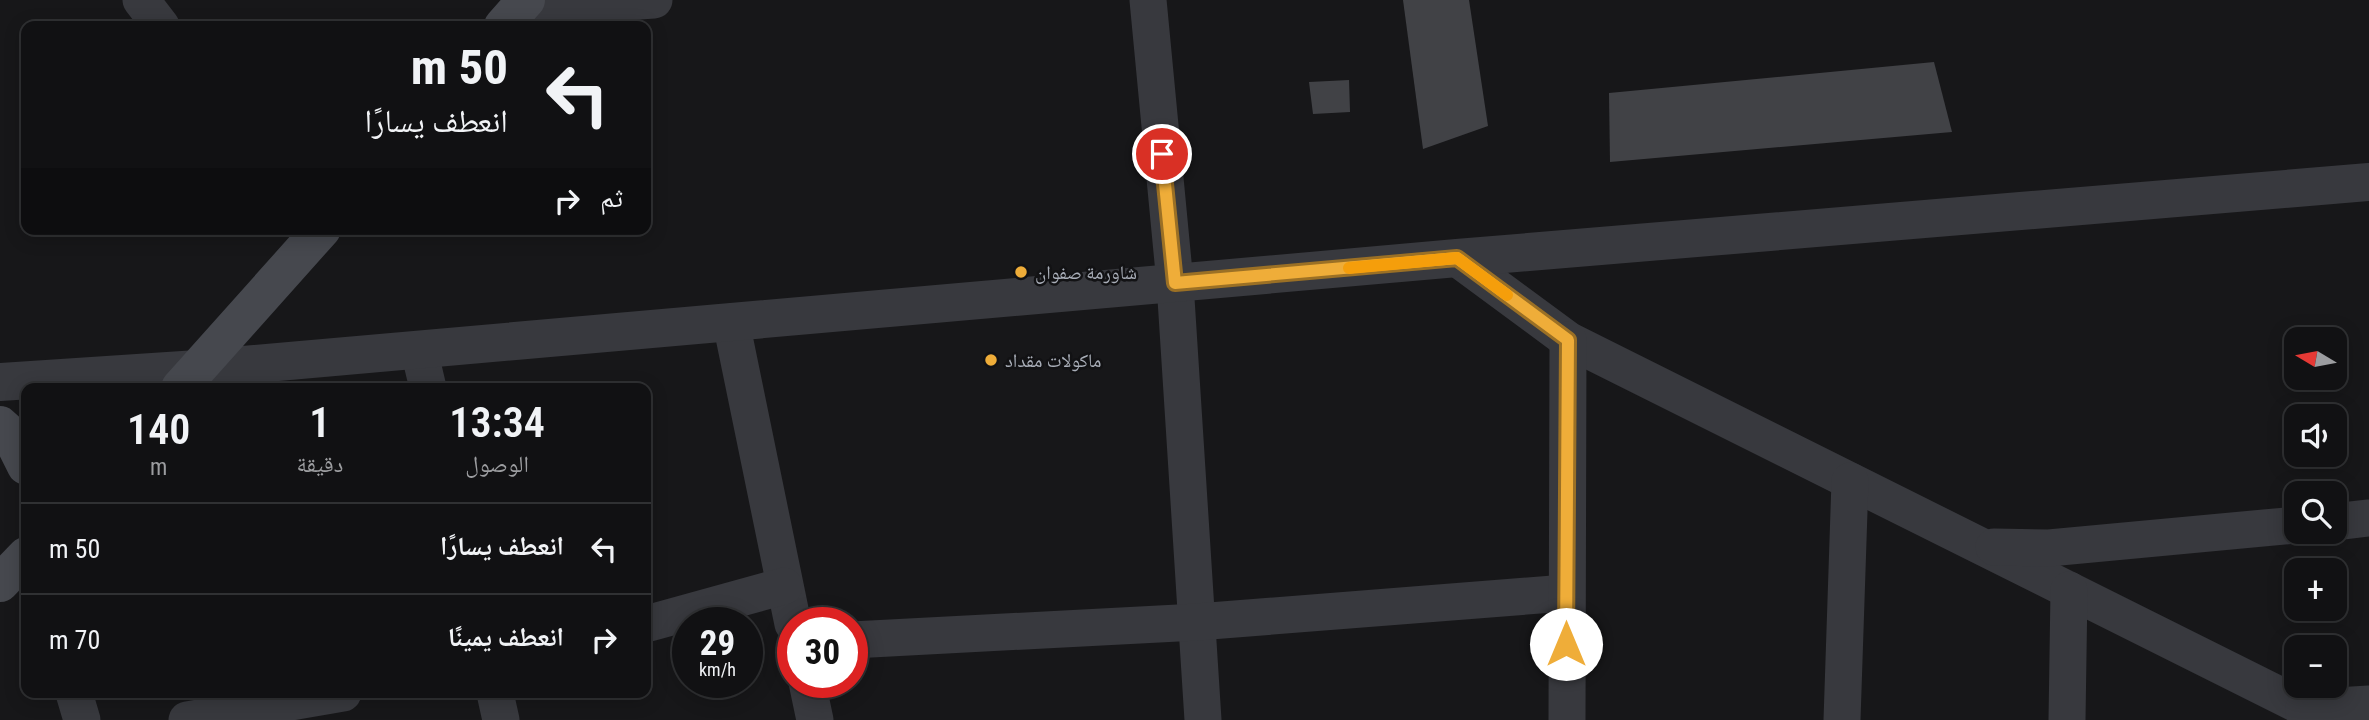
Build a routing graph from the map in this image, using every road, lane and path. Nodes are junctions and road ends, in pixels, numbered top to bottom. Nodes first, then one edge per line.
1 (141, 0) edge
2 (654, 0) edge
3 (1148, 0) edge
4 (516, 12) edge
5 (157, 21) edge
6 (2369, 182) edge
7 (317, 235) edge
8 (1457, 258) junction
9 (1175, 283) junction
10 (731, 322) junction
11 (1568, 340) junction
12 (419, 350) junction
13 (189, 379) edge
14 (0, 382) edge
15 (427, 383) edge
16 (0, 425) edge
17 (21, 457) edge
18 (1850, 481) junction
19 (2369, 518) edge
20 (2347, 521) edge
21 (2284, 526) edge
22 (1982, 547) junction
23 (21, 561) edge
24 (0, 583) edge
25 (783, 586) junction
26 (2069, 590) junction
27 (1566, 593) junction
28 (789, 607) edge
29 (1197, 622) junction
30 (651, 623) edge
31 (868, 639) edge
32 (75, 698) edge
33 (314, 698) edge
34 (496, 698) edge
35 (810, 698) edge
36 (2369, 704) edge
37 (2312, 716) edge
38 (82, 720) edge
39 (187, 720) edge
40 (501, 720) edge
41 (815, 720) edge
42 (1203, 720) edge
43 (1567, 720) edge
44 (1842, 720) edge
45 (2067, 720) edge

1 - 5 street
2 - 4 street
3 - 9 street
6 - 8 street
7 - 13 main road
8 - 9 street
8 - 11 street
9 - 10 street
9 - 29 street
10 - 12 street
10 - 25 street
11 - 18 street
11 - 27 street
12 - 13 street
12 - 15 street
13 - 14 street
16 - 17 main road
18 - 22 street
18 - 44 street
19 - 20 street
21 - 22 street
22 - 26 street
23 - 24 main road
25 - 28 street
25 - 30 street
26 - 37 street
26 - 45 street
27 - 29 street
27 - 43 street
29 - 31 street
29 - 42 street
32 - 38 street
33 - 39 street
34 - 40 street
35 - 41 street
36 - 37 street

